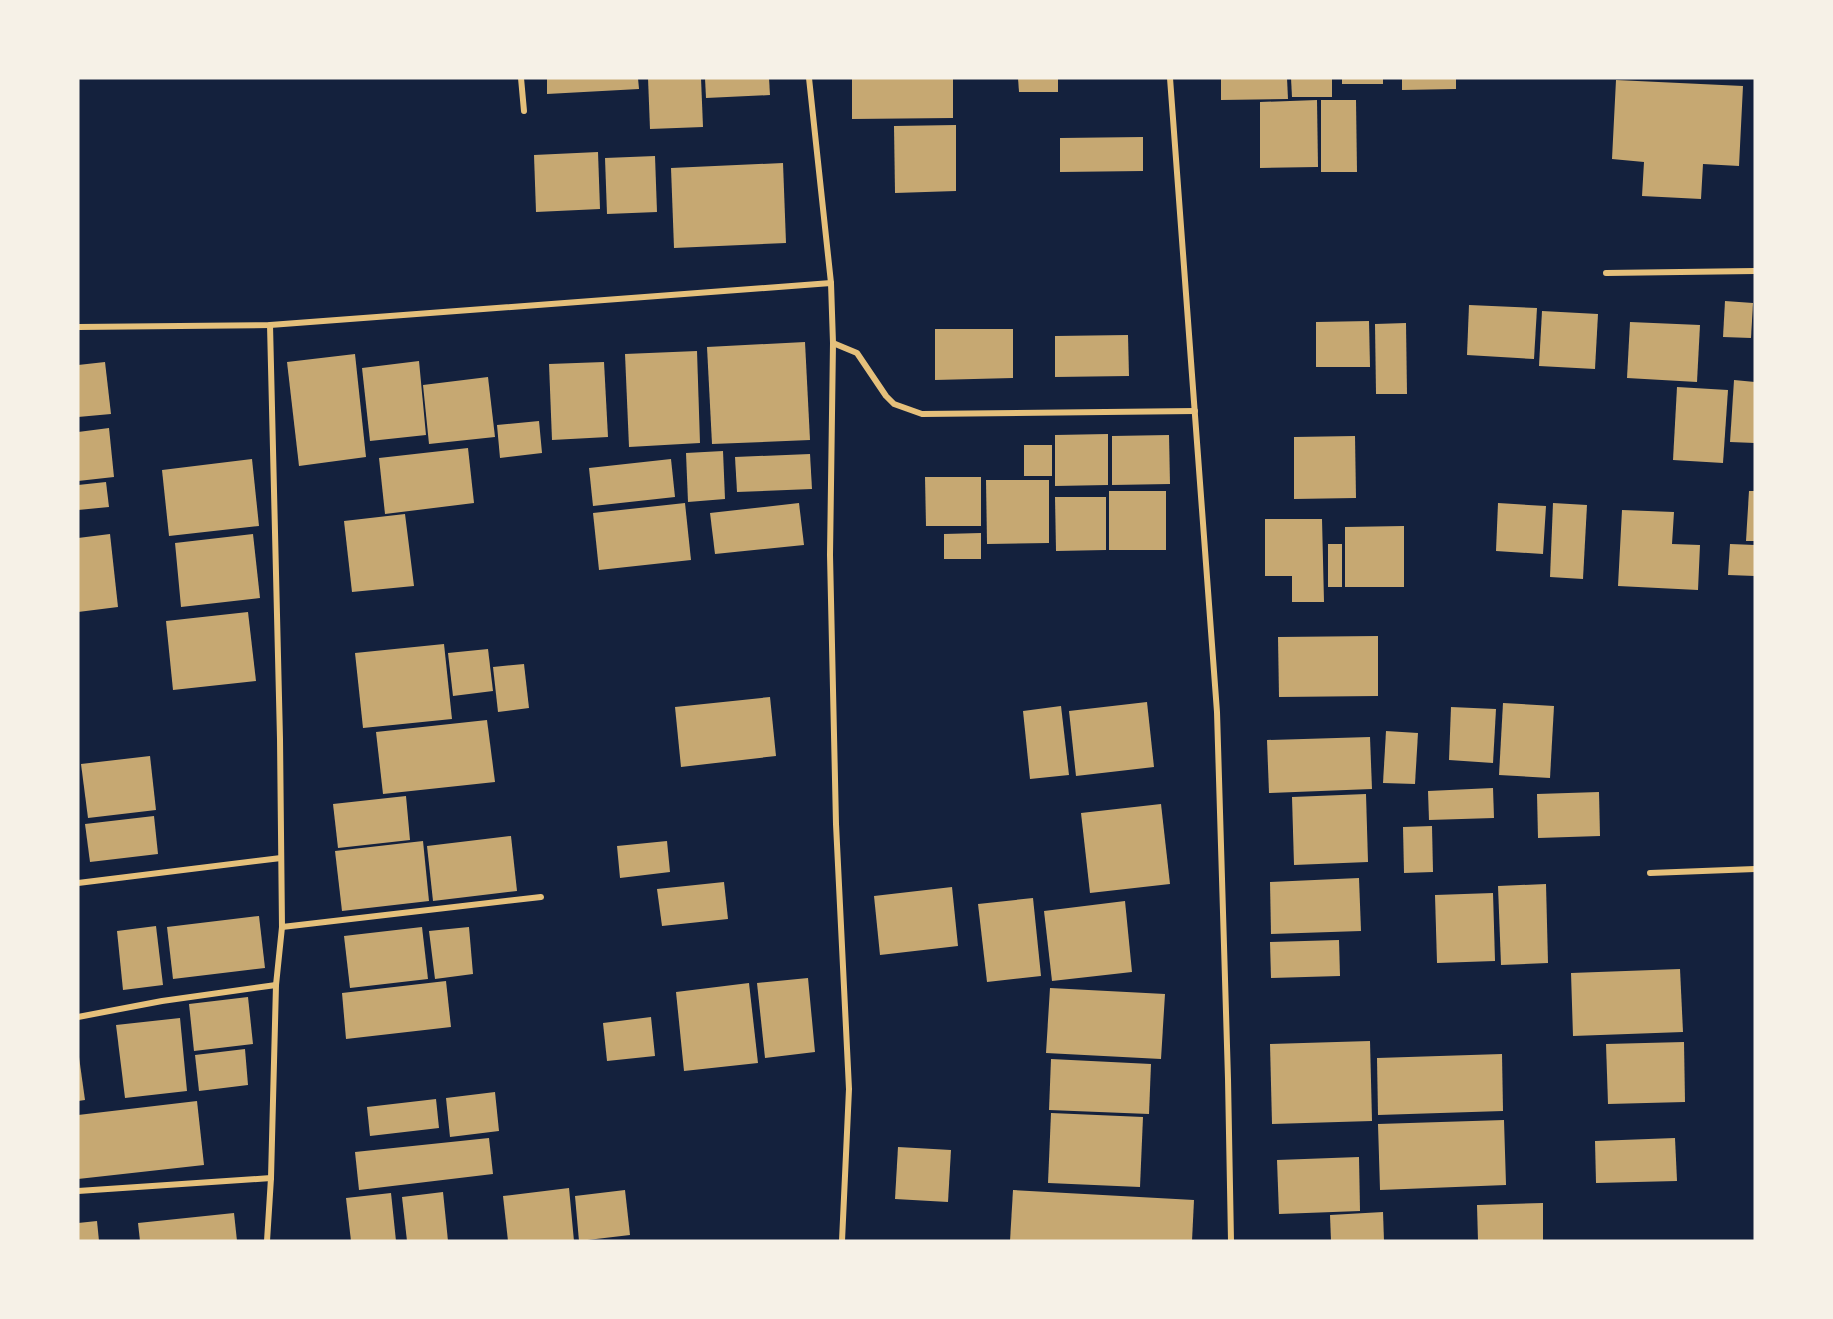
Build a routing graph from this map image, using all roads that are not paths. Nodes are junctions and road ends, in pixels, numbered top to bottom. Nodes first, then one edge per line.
1 (521, 78) edge
2 (809, 78) edge
3 (1170, 78) edge
4 (524, 111) dead end
5 (1755, 271) edge
6 (1606, 273) dead end
7 (831, 284) junction
8 (270, 325) junction
9 (78, 327) edge
10 (833, 343) junction
11 (1195, 411) junction
12 (281, 858) junction
13 (1755, 869) edge
14 (1650, 873) dead end
15 (78, 883) edge
16 (541, 897) dead end
17 (282, 927) junction
18 (276, 985) junction
19 (78, 1017) edge
20 (270, 1178) junction
21 (78, 1191) edge
22 (267, 1241) edge
23 (842, 1241) edge
24 (1231, 1241) edge

1 - 4 street
2 - 7 street
3 - 11 street
5 - 6 street
7 - 8 street
7 - 10 street
8 - 9 street
8 - 12 street
10 - 11 street
10 - 23 street
11 - 24 street
12 - 15 street
12 - 17 street
13 - 14 street
16 - 17 street
17 - 18 street
18 - 19 street
18 - 20 street
20 - 21 street
20 - 22 street

